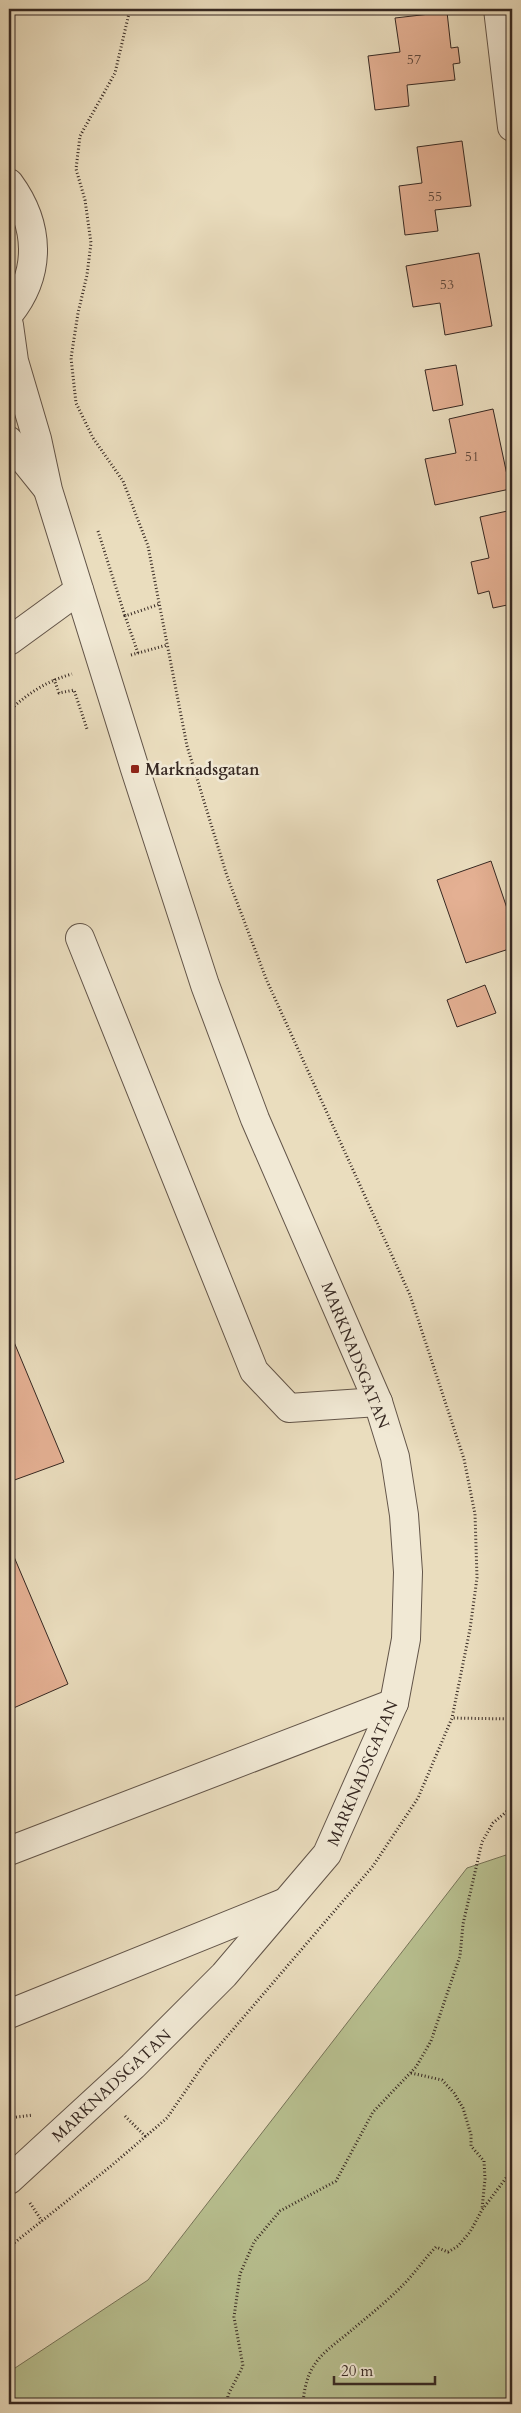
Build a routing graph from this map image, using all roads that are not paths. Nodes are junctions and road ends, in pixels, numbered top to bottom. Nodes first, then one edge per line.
1 (498, 9) edge
2 (512, 126) edge
3 (9, 184) edge
4 (9, 314) edge
5 (9, 325) edge
6 (9, 441) edge
7 (48, 490) junction
8 (79, 590) junction
9 (9, 641) edge
10 (80, 938) dead end
11 (378, 1402) junction
12 (394, 1703) junction
13 (9, 1851) edge
14 (290, 1900) junction
15 (9, 2014) edge
16 (9, 2180) edge

1 - 2 street
3 - 4 street
5 - 7 street, MARKNADSGATAN
6 - 7 street, MARKNADSGATAN
7 - 8 street, MARKNADSGATAN
8 - 9 street
8 - 11 street, MARKNADSGATAN
10 - 11 street
11 - 12 street, MARKNADSGATAN
12 - 13 street
12 - 14 street, MARKNADSGATAN
14 - 15 street
14 - 16 street, MARKNADSGATAN

